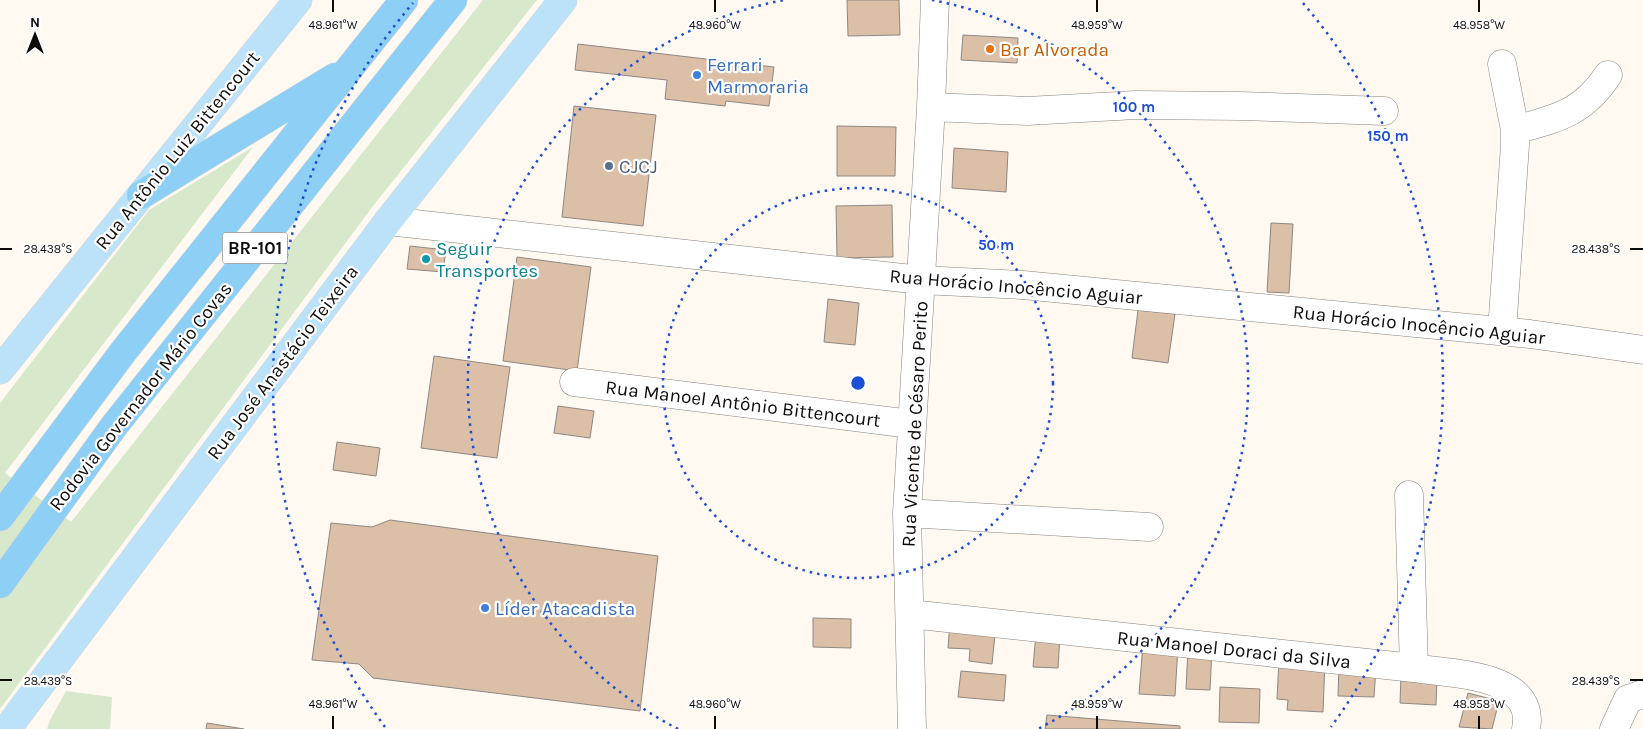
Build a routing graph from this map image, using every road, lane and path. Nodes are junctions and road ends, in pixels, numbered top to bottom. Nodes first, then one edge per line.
1 (298, 0) edge
2 (404, 0) edge
3 (453, 0) edge
4 (563, 0) edge
5 (935, 0) edge
6 (1502, 64) dead end
7 (351, 67) junction
8 (1608, 75) dead end
9 (931, 107) junction
10 (1384, 111) dead end
11 (1515, 130) junction
12 (141, 194) junction
13 (388, 221) junction
14 (921, 280) junction
15 (1502, 332) junction
16 (1643, 350) edge
17 (0, 370) edge
18 (574, 382) dead end
19 (911, 424) junction
20 (1409, 495) dead end
21 (907, 513) junction
22 (0, 517) edge
23 (1149, 527) dead end
24 (0, 584) edge
25 (910, 614) junction
26 (1414, 668) junction
27 (1643, 694) edge
28 (23, 718) edge
29 (7, 729) edge
30 (912, 729) edge
31 (1526, 729) edge
32 (1614, 729) edge

1 - 12 main road, Rua Antônio Luiz Bittencourt
2 - 7 highway, Rodovia Governador Mário Covas / BR-101
3 - 24 highway, Rodovia Governador Mário Covas / BR-101
4 - 13 main road, Rua José Anastácio Teixeira
5 - 9 street, Rua Vicente de Césaro Perito
6 - 11 street
7 - 12 highway
7 - 22 highway, Rodovia Governador Mário Covas / BR-101
8 - 11 street
9 - 10 street
9 - 14 street, Rua Vicente de Césaro Perito
11 - 15 street
12 - 17 main road, Rua Antônio Luiz Bittencourt
13 - 14 street, Rua Horácio Inocêncio Aguiar
13 - 28 main road, Rua José Anastácio Teixeira
14 - 15 street, Rua Horácio Inocêncio Aguiar
14 - 19 street, Rua Vicente de Césaro Perito
15 - 16 street, Rua Horácio Inocêncio Aguiar
18 - 19 street, Rua Manoel Antônio Bittencourt
19 - 21 street, Rua Vicente de Césaro Perito
20 - 26 street
21 - 23 street
21 - 25 street, Rua Vicente de Césaro Perito
25 - 26 street, Rua Manoel Doraci da Silva
25 - 30 street, Rua Vicente de Césaro Perito
26 - 31 street, Rua Manoel Doraci da Silva
27 - 32 street
28 - 29 main road, Rua José Anastácio Teixeira

